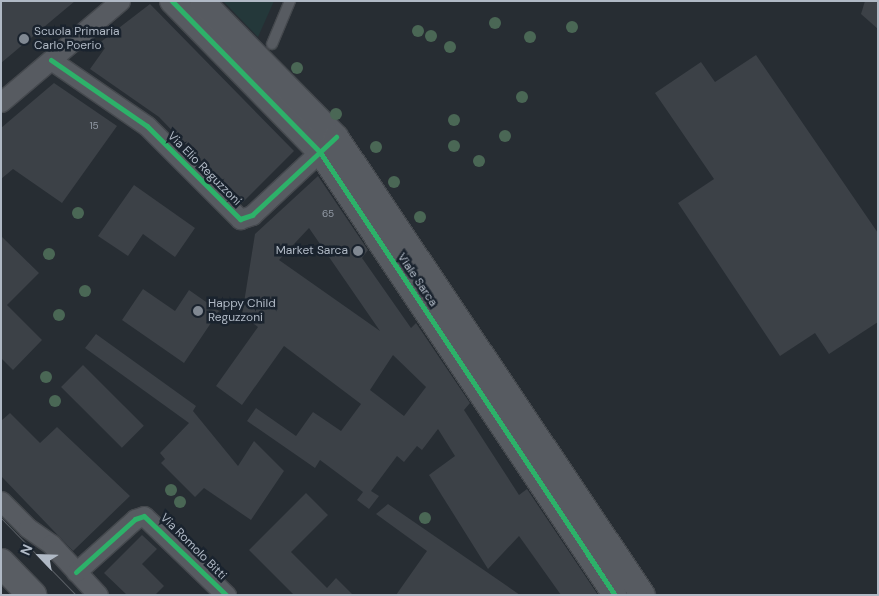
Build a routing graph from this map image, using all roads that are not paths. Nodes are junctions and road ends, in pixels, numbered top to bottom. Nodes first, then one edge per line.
1 (120, 1) edge
2 (172, 1) edge
3 (202, 1) edge
4 (290, 1) edge
5 (272, 44) dead end
6 (51, 60) junction
7 (1, 102) edge
8 (328, 145) junction
9 (1, 501) edge
10 (596, 522) junction
11 (575, 535) junction
12 (1, 563) edge
13 (76, 572) junction
14 (32, 595) edge
15 (98, 595) edge
16 (226, 595) edge
17 (614, 595) edge
18 (643, 595) edge

1 - 6 street
2 - 8 street, Viale Sarca
3 - 8 street, Viale Sarca
4 - 5 lane
6 - 7 street
6 - 8 street, Via Elio Reguzzoni
8 - 10 street, Viale Sarca
8 - 11 street, Viale Sarca
9 - 13 street
10 - 11 lane
10 - 18 street, Viale Sarca
11 - 17 street, Viale Sarca
12 - 14 main road
13 - 15 street
13 - 16 street, Via Romolo Bitti

